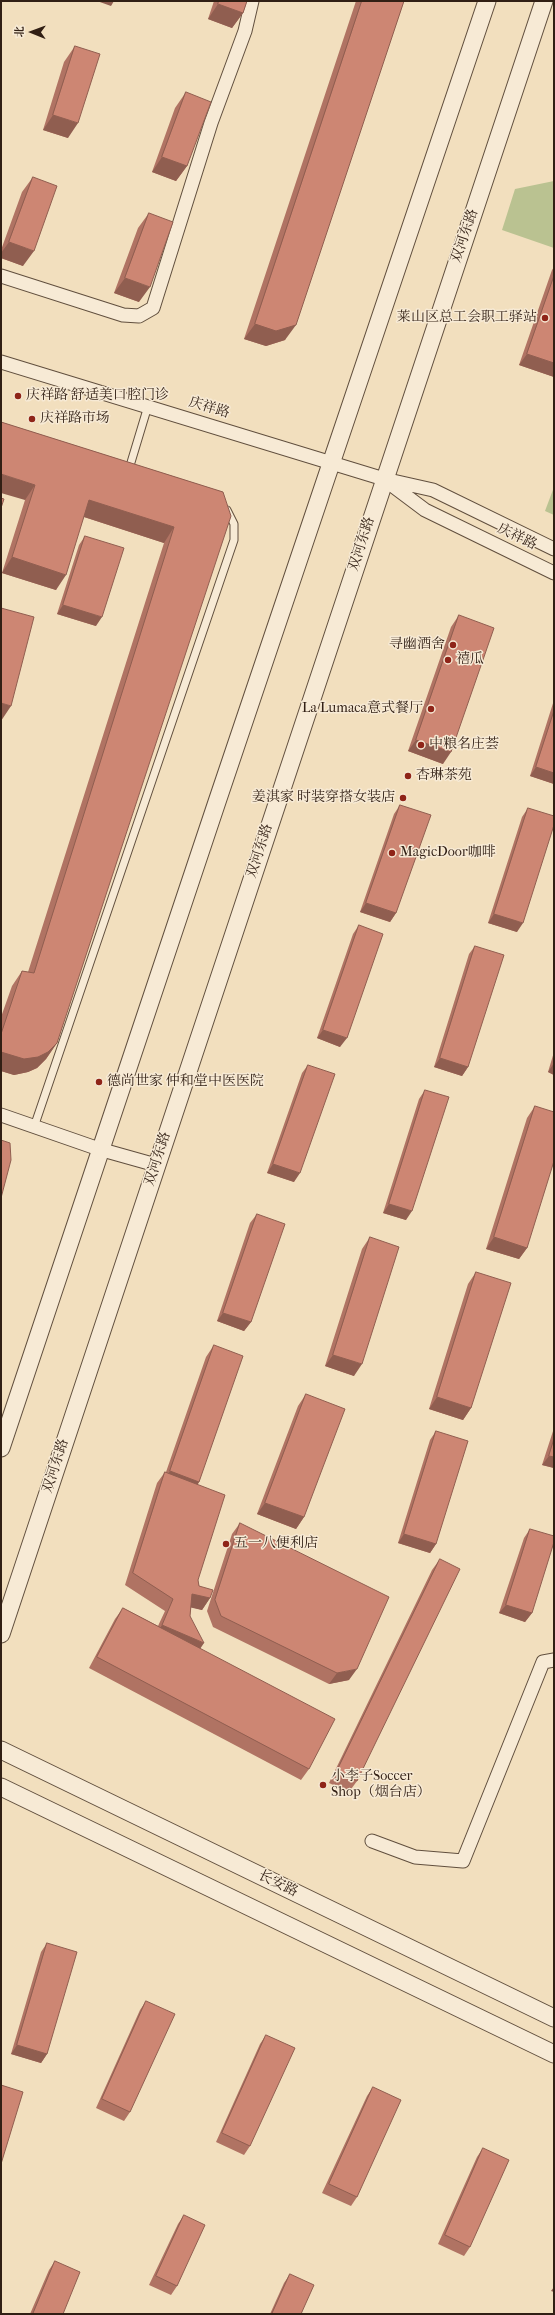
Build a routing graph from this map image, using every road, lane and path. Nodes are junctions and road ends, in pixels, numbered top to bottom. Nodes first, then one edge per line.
1 (252, 1) edge
2 (487, 1) edge
3 (544, 1) edge
4 (1, 276) edge
5 (1, 362) edge
6 (148, 406) junction
7 (332, 463) junction
8 (137, 472) edge
9 (384, 479) junction
10 (223, 502) edge
11 (554, 549) edge
12 (554, 573) edge
13 (1, 1115) edge
14 (34, 1127) junction
15 (99, 1149) junction
16 (156, 1165) junction
17 (4, 1425) edge
18 (1, 1448) edge
19 (1, 1634) edge
20 (554, 1660) edge
21 (1, 1750) edge
22 (1, 1787) edge
23 (372, 1841) dead end
24 (554, 2018) edge
25 (554, 2054) edge

1 - 4 street
2 - 7 street
3 - 9 street, 双河东路
5 - 6 street, 庆祥路
6 - 7 street, 庆祥路
6 - 8 lane
7 - 9 street, 庆祥路
7 - 15 street
9 - 11 street, 庆祥路
9 - 12 street, 庆祥路
9 - 16 street, 双河东路
10 - 14 lane
13 - 14 street
14 - 15 street
15 - 16 street
15 - 17 street
16 - 19 street, 双河东路
17 - 18 street
20 - 23 street
21 - 24 street, 长安路
22 - 25 street

